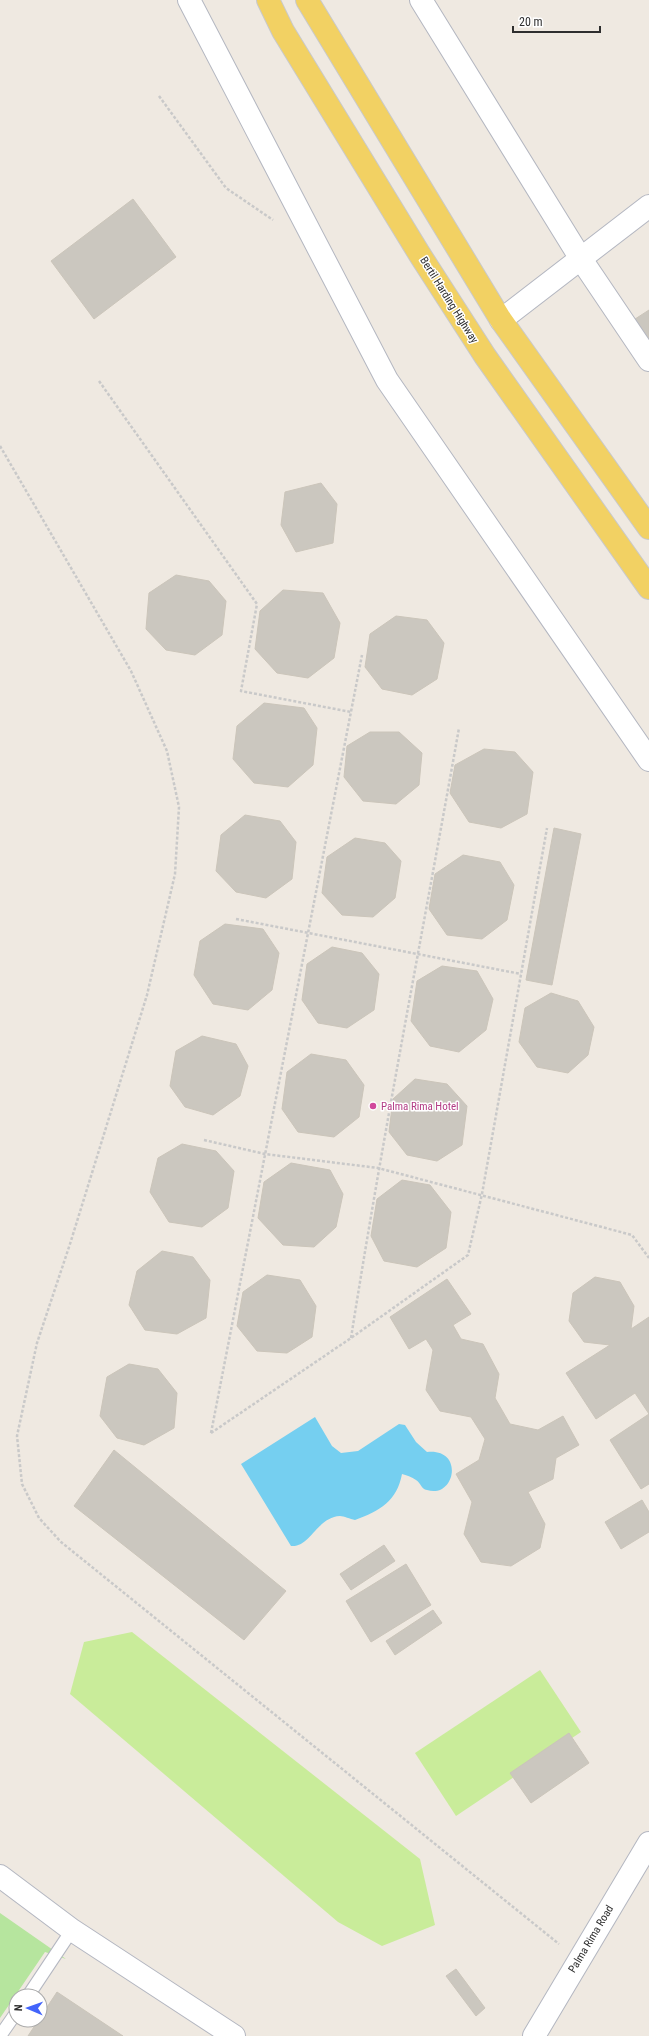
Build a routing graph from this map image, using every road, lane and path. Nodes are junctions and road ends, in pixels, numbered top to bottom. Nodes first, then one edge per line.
1 (189, 0) edge
2 (268, 0) edge
3 (307, 0) edge
4 (421, 0) edge
5 (159, 96) dead end
6 (649, 206) edge
7 (274, 221) dead end
8 (581, 259) junction
9 (501, 320) junction
10 (649, 360) edge
11 (99, 381) dead end
12 (0, 446) edge
13 (649, 528) edge
14 (649, 588) edge
15 (362, 654) dead end
16 (351, 712) junction
17 (458, 728) dead end
18 (649, 760) edge
19 (547, 828) dead end
20 (236, 919) dead end
21 (308, 933) junction
22 (419, 954) junction
23 (521, 974) junction
24 (204, 1140) dead end
25 (265, 1154) junction
26 (378, 1168) junction
27 (482, 1194) junction
28 (649, 1258) edge
29 (351, 1338) junction
30 (649, 1843) edge
31 (0, 1876) edge
32 (72, 1930) junction
33 (578, 1960) junction
34 (33, 1988) edge
35 (8, 2024) edge
36 (0, 2036) edge
37 (234, 2036) edge
38 (534, 2036) edge

1 - 18 street
2 - 14 main road, Bertil Harding Highway
3 - 9 main road
4 - 8 street
5 - 7 path
6 - 8 street
8 - 9 street
8 - 10 street
9 - 13 main road
11 - 16 path
12 - 33 path
15 - 16 path
16 - 21 path
17 - 22 path
19 - 23 path
20 - 21 path
21 - 22 path
21 - 25 path
22 - 23 path
22 - 26 path
23 - 27 path
24 - 25 path
25 - 26 path
25 - 29 path
26 - 27 path
26 - 29 path
27 - 28 path
27 - 29 path
30 - 33 street, Palma Rima Road
31 - 32 street
32 - 34 lane
32 - 37 street
33 - 38 street, Palma Rima Road
35 - 36 lane

